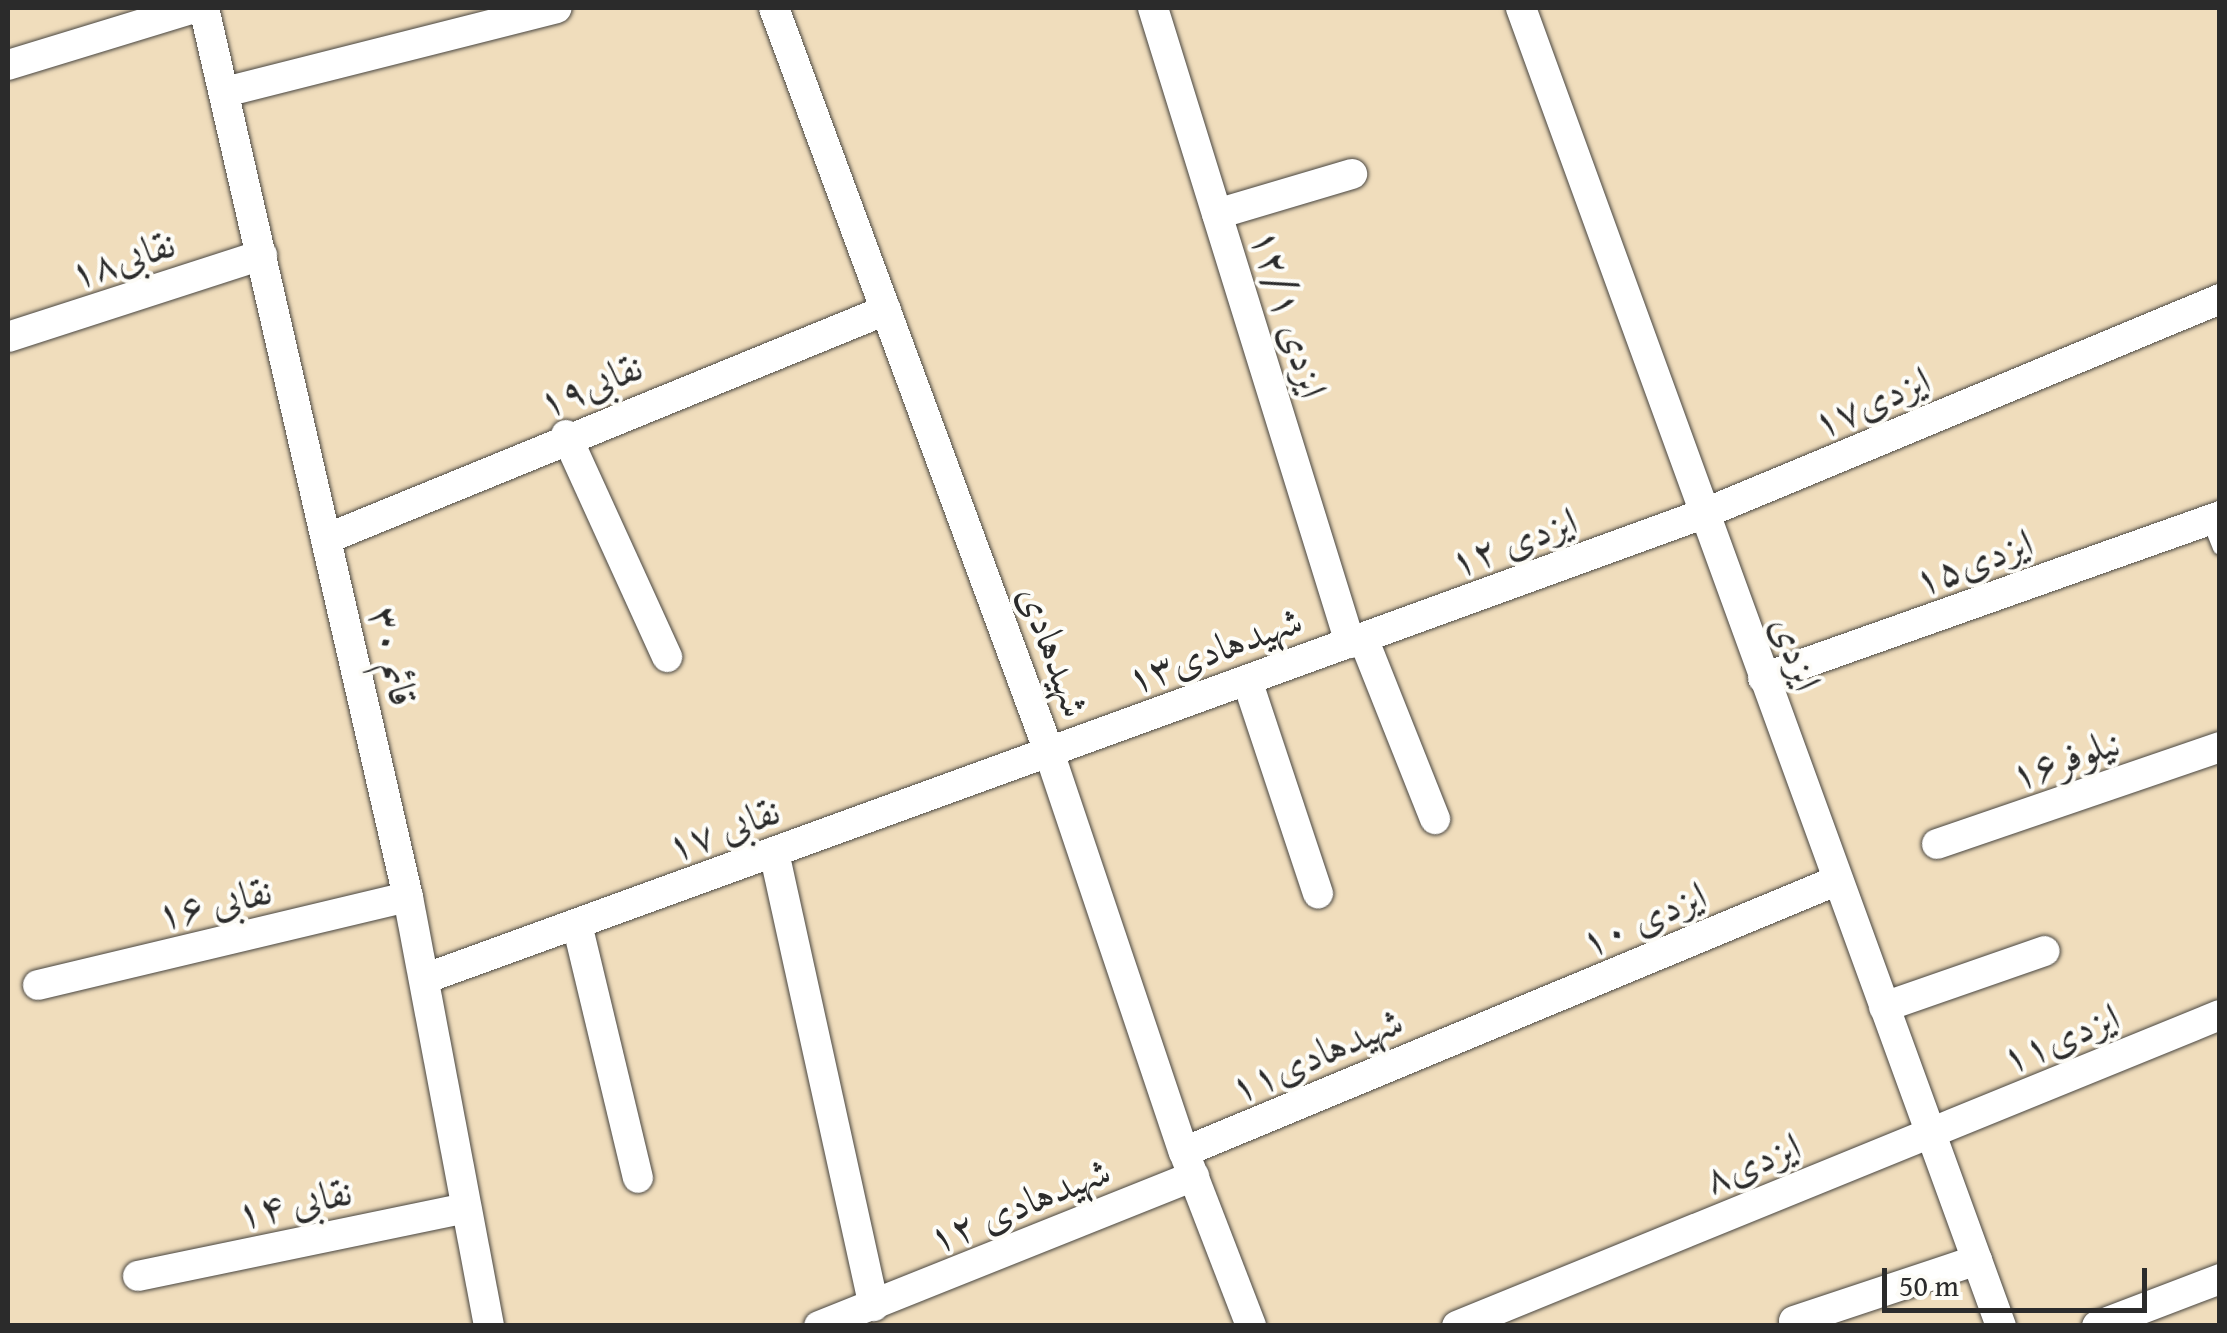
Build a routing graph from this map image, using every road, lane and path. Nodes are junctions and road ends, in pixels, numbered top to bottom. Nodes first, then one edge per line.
1 (194, 8) edge
2 (204, 8) edge
3 (557, 8) edge
4 (774, 8) edge
5 (1153, 8) edge
6 (1521, 8) edge
7 (8, 65) edge
8 (225, 92) junction
9 (1352, 174) dead end
10 (1218, 214) junction
11 (262, 254) junction
12 (2220, 300) edge
13 (886, 310) junction
14 (8, 337) edge
15 (566, 435) junction
16 (1704, 514) junction
17 (2216, 528) edge
18 (326, 539) junction
19 (1357, 640) junction
20 (667, 658) dead end
21 (1763, 678) junction
22 (1247, 680) junction
23 (2220, 747) edge
24 (1049, 752) junction
25 (1435, 818) dead end
26 (1937, 844) dead end
27 (774, 852) junction
28 (1838, 880) junction
29 (1318, 893) dead end
30 (408, 897) junction
31 (577, 924) junction
32 (2045, 951) dead end
33 (424, 979) junction
34 (38, 985) dead end
35 (1884, 1007) junction
36 (2220, 1015) edge
37 (1479, 1029) joint
38 (1930, 1133) junction
39 (1189, 1164) junction
40 (638, 1178) dead end
41 (466, 1208) junction
42 (1977, 1260) junction
43 (138, 1276) dead end
44 (2220, 1279) edge
45 (874, 1306) junction
46 (1794, 1320) dead end
47 (489, 1326) edge
48 (819, 1326) edge
49 (1251, 1326) edge
50 (1458, 1326) edge
51 (2001, 1326) edge
52 (2097, 1326) edge

1 - 7 street
2 - 8 street, قائم ۳۰
3 - 8 street
4 - 13 street, شهیدهادی
5 - 10 street, ایزدی ۱۲/۱
6 - 16 street, ایزدی
8 - 11 street, قائم ۳۰
9 - 10 street
10 - 19 street, ایزدی ۱۲/۱
11 - 14 street, نقابی۱۸
11 - 18 street, قائم ۳۰
12 - 16 street, ایزدی۱۷
13 - 15 street, نقابی۱۹
13 - 24 street, شهیدهادی
15 - 18 street, نقابی۱۹
15 - 20 street
16 - 19 street, ایزدی ۱۲
16 - 21 street, ایزدی
17 - 21 street, ایزدی۱۵
18 - 30 street, قائم ۳۰
19 - 22 street, شهیدهادی۱۳
19 - 25 street, ایزدی ۱۲/۱
21 - 28 street, ایزدی
22 - 24 street, شهیدهادی۱۳
22 - 29 street
23 - 26 street, نیلوفر۱۶
24 - 27 street, نقابی ۱۷
24 - 39 street, شهیدهادی
27 - 31 street, نقابی ۱۷
27 - 45 street
28 - 35 street, ایزدی
28 - 37 street, ایزدی ۱۰
30 - 33 street, قائم ۳۰
30 - 34 street, نقابی ۱۶
31 - 33 street, نقابی ۱۷
31 - 40 street
32 - 35 street
33 - 41 street, قائم ۳۰
35 - 38 street, ایزدی
36 - 38 street, ایزدی۱۱
37 - 39 street, شهیدهادی۱۱
38 - 42 street, ایزدی
38 - 50 street, ایزدی۸
39 - 45 street, شهیدهادی ۱۲
39 - 49 street, شهیدهادی
41 - 43 street, نقابی ۱۴
41 - 47 street, قائم ۳۰
42 - 46 street
42 - 51 street, ایزدی
44 - 52 street
45 - 48 street, شهیدهادی ۱۲

